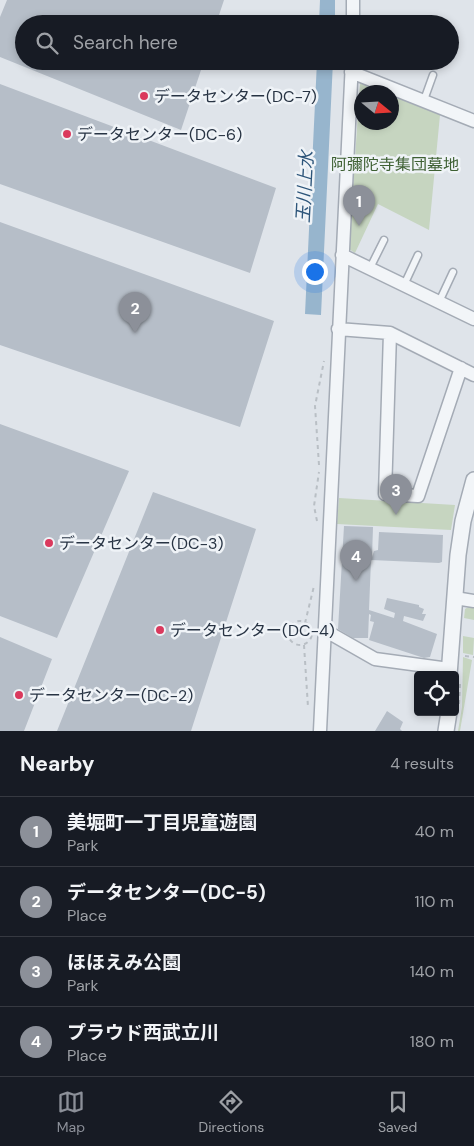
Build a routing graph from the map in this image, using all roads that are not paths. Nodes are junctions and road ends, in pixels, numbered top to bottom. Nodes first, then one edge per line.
1 (353, 0) edge
2 (352, 15) edge
3 (352, 70) edge
4 (359, 70) edge
5 (433, 75) dead end
6 (424, 100) junction
7 (474, 121) edge
8 (384, 240) dead end
9 (342, 255) junction
10 (418, 255) dead end
11 (370, 268) junction
12 (453, 272) dead end
13 (404, 285) junction
14 (438, 302) junction
15 (474, 318) edge
16 (338, 329) junction
17 (390, 333) junction
18 (461, 368) junction
19 (474, 375) edge
20 (474, 480) edge
21 (471, 502) edge
22 (455, 598) junction
23 (474, 601) edge
24 (326, 631) junction
25 (443, 671) edge
26 (449, 671) edge
27 (448, 716) edge
28 (320, 731) edge
29 (446, 731) edge

1 - 2 street
3 - 9 street
4 - 6 street
5 - 6 lane
6 - 7 street
8 - 11 lane
9 - 11 street
9 - 16 street
10 - 13 lane
11 - 13 street
12 - 14 lane
13 - 14 street
14 - 15 street
16 - 17 street
16 - 24 street
17 - 18 street
17 - 18 street
18 - 19 street
20 - 21 street
21 - 22 street
22 - 23 street
22 - 26 street
24 - 25 street
24 - 28 street
27 - 29 street

